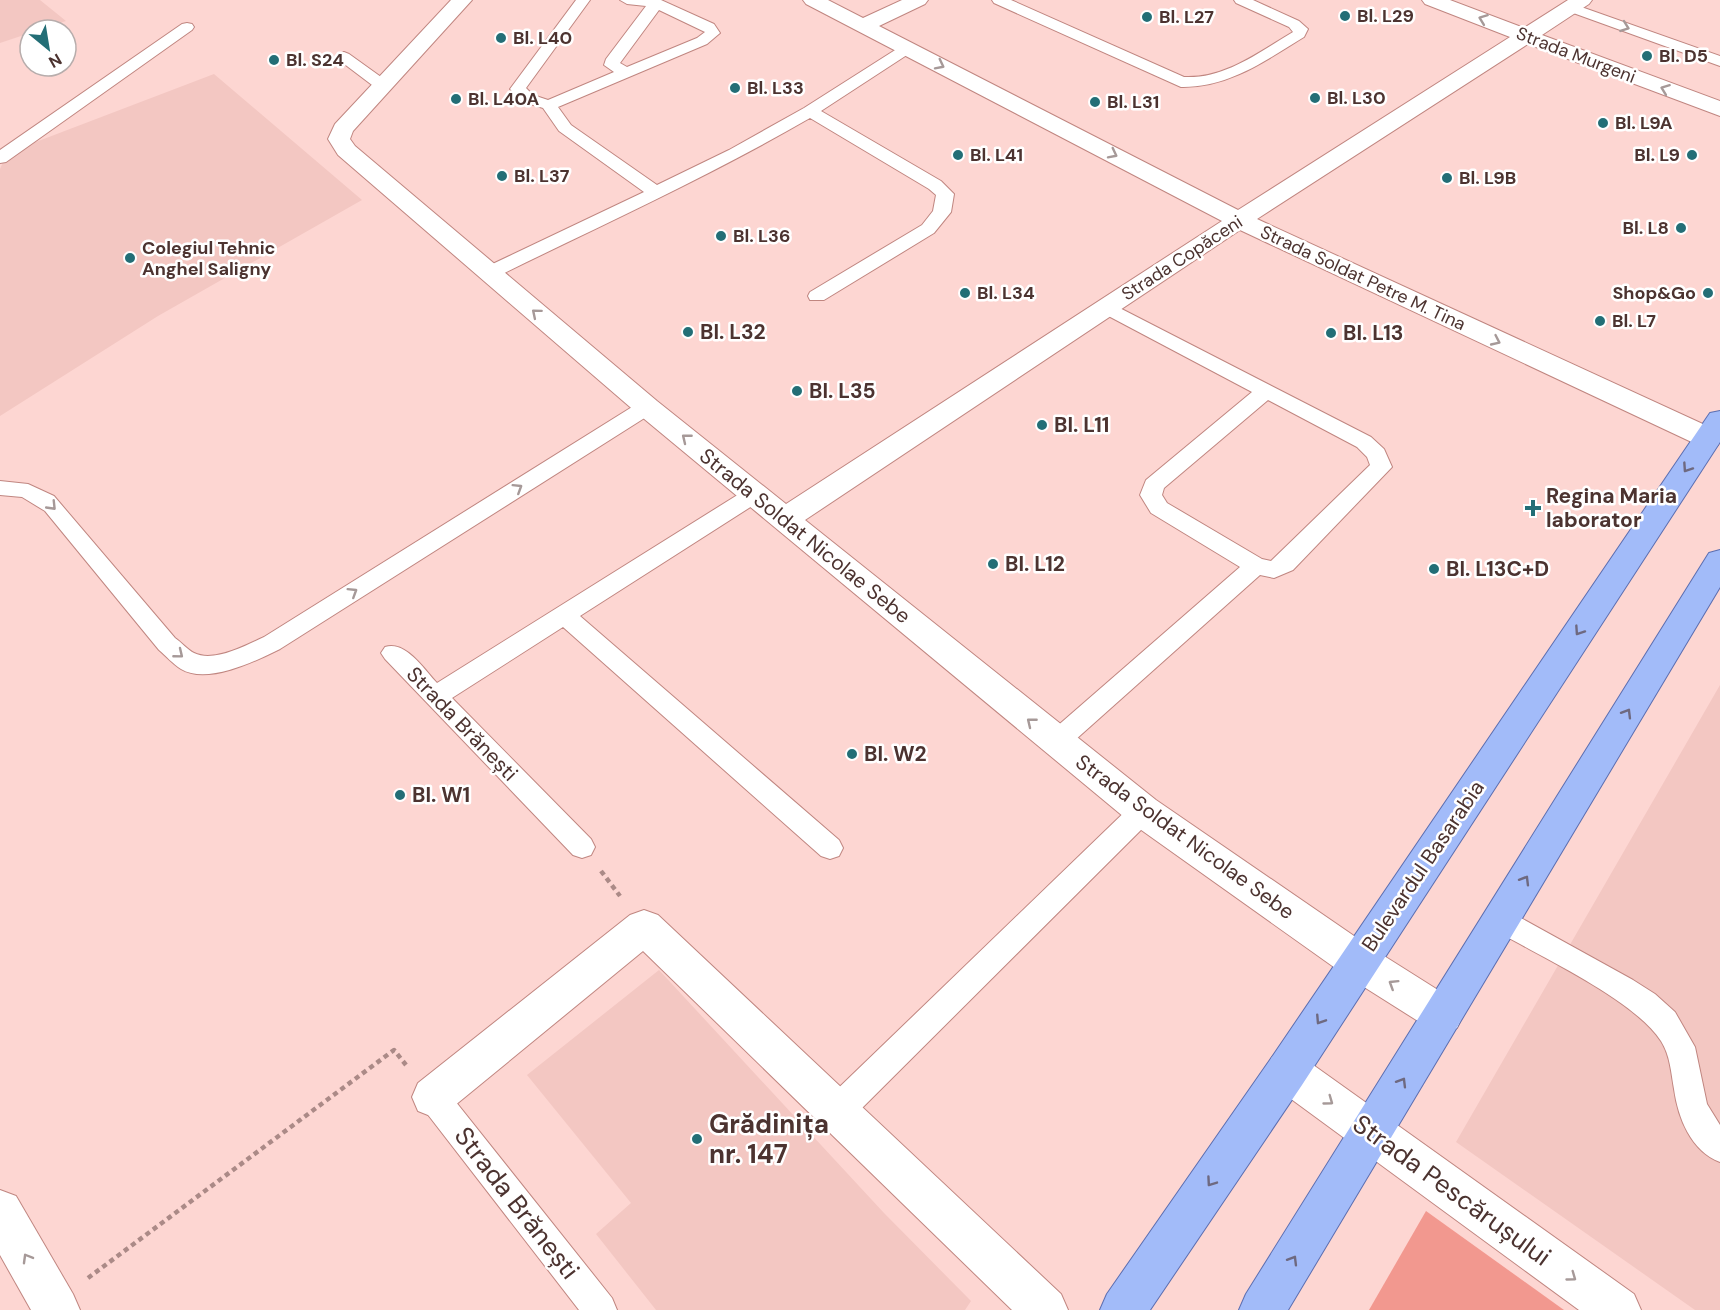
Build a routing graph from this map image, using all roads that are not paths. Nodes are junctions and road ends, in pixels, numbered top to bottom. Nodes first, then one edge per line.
1 (583, 0) edge
2 (627, 0) edge
3 (813, 0) edge
4 (918, 0) edge
5 (999, 0) edge
6 (1241, 0) edge
7 (1432, 0) edge
8 (460, 1) edge
9 (656, 3) junction
10 (1576, 4) edge
11 (863, 26) junction
12 (187, 27) dead end
13 (1526, 36) junction
14 (908, 48) junction
15 (344, 57) dead end
16 (1720, 61) edge
17 (626, 73) junction
18 (382, 85) junction
19 (549, 105) junction
20 (1720, 109) edge
21 (810, 111) junction
22 (0, 158) edge
23 (657, 193) junction
24 (1239, 220) junction
25 (489, 273) junction
26 (817, 296) dead end
27 (1106, 307) junction
28 (1266, 391) junction
29 (647, 407) junction
30 (1714, 429) edge
31 (0, 488) edge
32 (754, 494) junction
33 (785, 519) junction
34 (1720, 561) edge
35 (1256, 566) junction
36 (564, 615) junction
37 (393, 653) dead end
38 (435, 696) junction
39 (1056, 742) junction
40 (1143, 810) junction
41 (582, 847) road end
42 (830, 848) dead end
43 (1501, 919) junction
44 (1359, 962) junction
45 (1443, 1015) junction
46 (1287, 1071) junction
47 (433, 1097) joint
48 (836, 1112) junction
49 (1371, 1132) junction
50 (1720, 1147) edge
51 (0, 1212) edge
52 (56, 1307) edge
53 (600, 1310) edge
54 (1045, 1310) edge
55 (1123, 1310) edge
56 (1262, 1310) edge
57 (1618, 1310) edge

1 - 19 lane
2 - 9 lane
3 - 11 street, Strada Soldat Petre M. Tina
4 - 11 street
5 - 6 lane
13 -> 7 street, Strada Murgeni
8 - 18 street, Strada Soldat Nicolae Sebe
9 - 17 lane
9 - 17 lane
10 - 13 street, Strada Copăceni
10 -> 16 lane
11 - 14 street, Strada Soldat Petre M. Tina
12 - 22 lane
20 -> 13 street, Strada Murgeni
13 - 24 street, Strada Copăceni
14 - 21 lane
14 -> 24 street, Strada Soldat Petre M. Tina
15 - 18 lane
17 - 19 lane
18 - 25 street, Strada Soldat Nicolae Sebe
19 - 23 lane
21 - 23 lane
21 - 26 lane
23 - 25 lane
24 - 27 street, Strada Copăceni
24 -> 30 street, Strada Soldat Petre M. Tina
29 -> 25 street, Strada Soldat Nicolae Sebe
27 - 28 lane
27 - 33 street, Strada Copăceni
28 - 35 lane
28 - 35 lane
31 -> 29 lane
32 -> 29 street, Strada Soldat Nicolae Sebe
30 -> 44 main road, Bulevardul Basarabia
32 - 33 street, Strada Soldat Nicolae Sebe
32 - 36 lane
39 -> 33 street, Strada Soldat Nicolae Sebe
43 -> 34 main road
35 - 39 lane
36 - 38 lane
36 - 42 lane
37 - 38 lane, Strada Brănești
38 - 41 lane, Strada Brănești
39 - 40 street, Strada Soldat Nicolae Sebe
40 - 44 street, Strada Soldat Nicolae Sebe
40 - 48 lane
43 - 45 main road
43 - 50 lane
45 -> 44 street, Strada Soldat Nicolae Sebe
44 -> 46 main road, Bulevardul Basarabia
49 -> 45 main road
46 -> 49 street, Strada Pescărușului
46 -> 55 main road, Bulevardul Basarabia
47 - 48 street
47 - 53 lane, Strada Brănești
48 - 54 street
56 -> 49 main road
49 -> 57 street, Strada Pescărușului
52 -> 51 street

